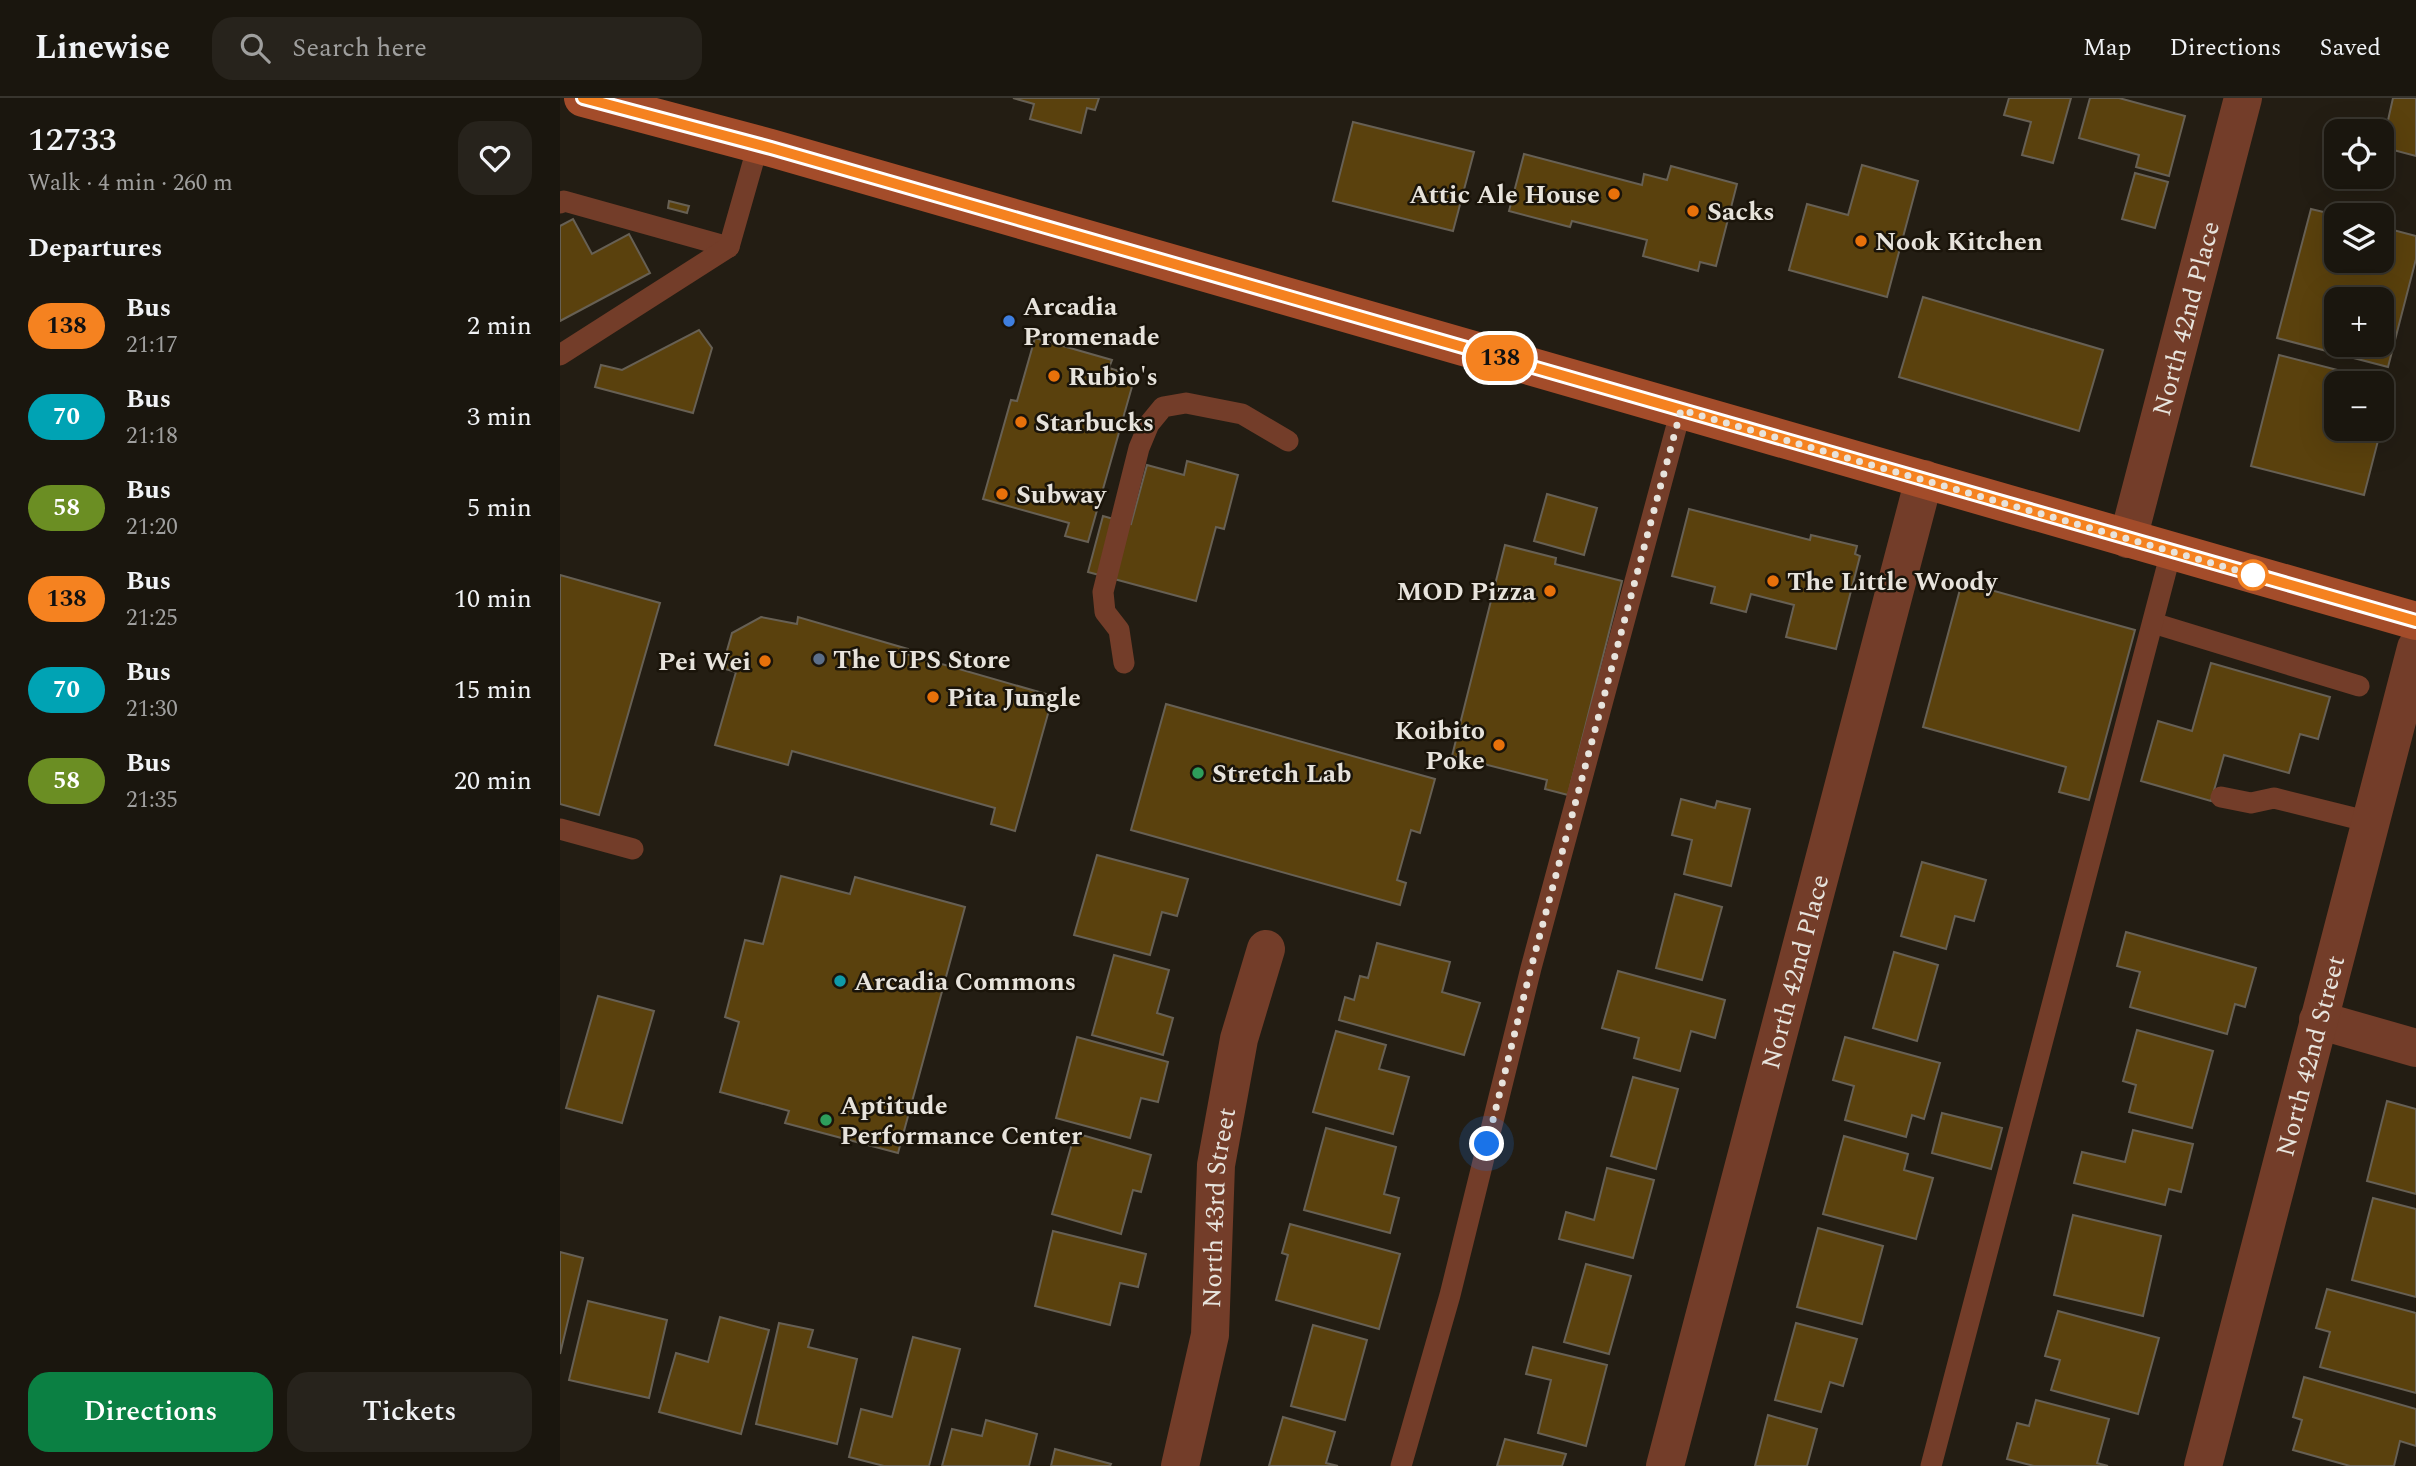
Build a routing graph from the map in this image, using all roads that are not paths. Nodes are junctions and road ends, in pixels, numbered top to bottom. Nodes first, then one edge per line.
1 (583, 98) edge
2 (2243, 98) edge
3 (758, 145) junction
4 (560, 203) edge
5 (729, 247) junction
6 (560, 355) edge
7 (1681, 410) junction
8 (1288, 441) dead end
9 (1924, 479) junction
10 (2128, 539) junction
11 (2171, 552) junction
12 (2416, 621) edge
13 (2153, 623) junction
14 (2416, 648) edge
15 (1124, 663) dead end
16 (2358, 686) dead end
17 (2221, 797) dead end
18 (2370, 822) junction
19 (560, 829) edge
20 (633, 849) dead end
21 (1266, 949) dead end
22 (2318, 1020) junction
23 (2416, 1048) edge
24 (1180, 1466) edge
25 (1401, 1466) edge
26 (1665, 1466) edge
27 (1931, 1466) edge
28 (2203, 1466) edge

1 - 3 main road
2 - 10 street, North 42nd Place
3 - 5 lane
3 - 7 main road
4 - 5 lane
5 - 6 lane
7 - 9 main road
7 - 25 lane
8 - 15 lane
9 - 10 main road
9 - 26 street, North 42nd Place
10 - 11 main road
11 - 12 main road
11 - 13 lane
13 - 16 lane
13 - 27 lane
14 - 18 street, North 42nd Street
17 - 18 lane
18 - 22 street, North 42nd Street
19 - 20 lane
21 - 24 street, North 43rd Street
22 - 23 street
22 - 28 street, North 42nd Street

